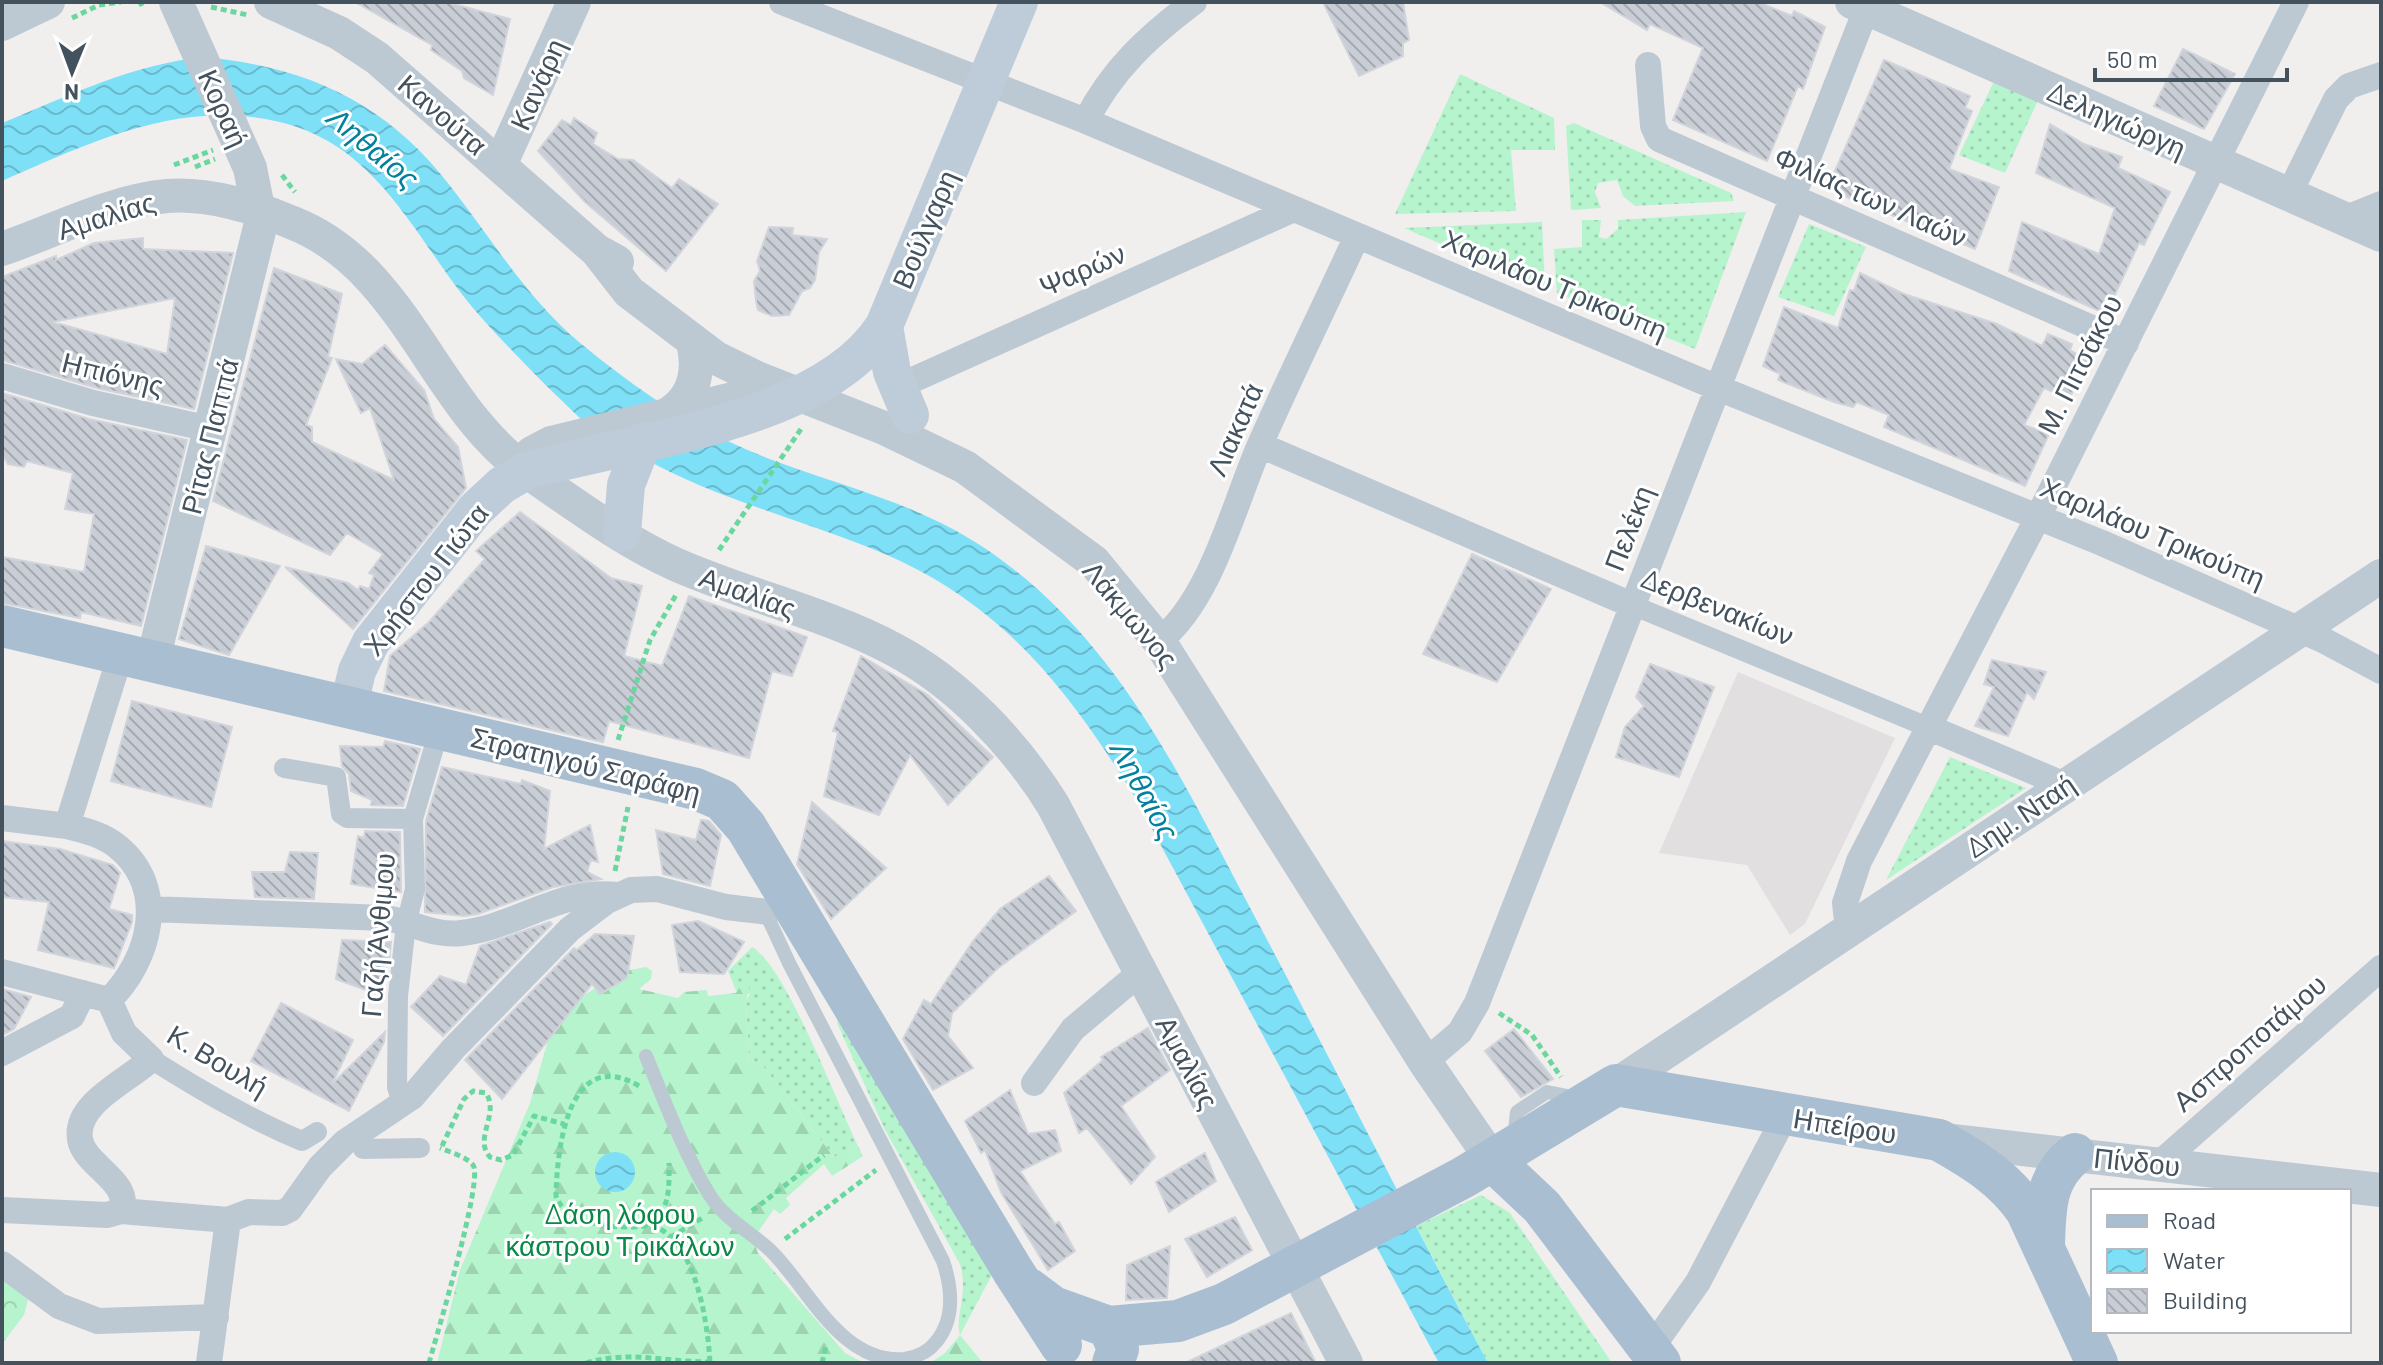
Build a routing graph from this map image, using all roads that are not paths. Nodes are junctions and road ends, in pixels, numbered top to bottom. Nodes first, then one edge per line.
1 (48, 2) edge
2 (271, 2) edge
3 (574, 2) edge
4 (782, 2) edge
5 (1019, 2) edge
6 (1194, 2) edge
7 (2296, 2) edge
8 (1862, 4) edge
9 (180, 10) edge
10 (2, 24) edge
11 (1648, 65) dead end
12 (2381, 75) edge
13 (987, 81) junction
14 (1086, 121) junction
15 (2216, 163) junction
16 (500, 165) junction
17 (2289, 194) junction
18 (1792, 196) junction
19 (2381, 204) edge
20 (1294, 209) junction
21 (261, 211) junction
22 (2344, 219) junction
23 (2381, 235) edge
24 (1357, 236) junction
25 (2, 249) edge
26 (597, 251) junction
27 (884, 326) junction
28 (2126, 343) junction
29 (695, 355) junction
30 (2, 376) edge
31 (1718, 388) junction
32 (789, 400) junction
33 (904, 401) junction
34 (655, 428) junction
35 (210, 429) junction
36 (1260, 445) junction
37 (526, 471) junction
38 (623, 516) junction
39 (2038, 517) junction
40 (1094, 562) junction
41 (2381, 576) edge
42 (1632, 605) junction
43 (2, 626) edge
44 (2300, 630) junction
45 (1159, 641) junction
46 (137, 656) junction
47 (2381, 671) edge
48 (349, 705) junction
49 (440, 727) junction
50 (1930, 728) junction
51 (284, 768) dead end
52 (2065, 785) junction
53 (2, 818) edge
54 (413, 819) junction
55 (67, 826) junction
56 (617, 895) junction
57 (774, 899) junction
58 (150, 909) junction
59 (406, 924) junction
60 (1848, 929) junction
61 (2381, 968) edge
62 (2, 972) edge
63 (1141, 972) junction
64 (83, 993) junction
65 (109, 1000) junction
66 (2, 1053) edge
67 (1660, 1053) junction
68 (646, 1056) dead end
69 (151, 1059) junction
70 (1425, 1062) junction
71 (1034, 1083) dead end
72 (1592, 1090) junction
73 (1668, 1095) junction
74 (402, 1103) junction
75 (1785, 1116) junction
76 (317, 1132) dead end
77 (1939, 1140) junction
78 (354, 1145) junction
79 (430, 1148) road end
80 (2075, 1154) junction
81 (1490, 1162) junction
82 (2160, 1163) junction
83 (2381, 1190) edge
84 (2, 1210) edge
85 (121, 1211) junction
86 (228, 1220) junction
87 (2044, 1246) junction
88 (1307, 1260) junction
89 (2, 1264) edge
90 (216, 1317) junction
91 (1093, 1347) edge
92 (1655, 1356) edge
93 (209, 1363) edge
94 (1346, 1363) edge
95 (2097, 1363) edge

1 - 10 street
2 - 16 street, Κανούτα
3 - 16 street, Κανάρη
4 - 13 street, Χαριλάου Τρικούπη
5 - 13 main road, Βούλγαρη
6 - 14 street
7 - 15 street, Μ. Πιτσάκου
8 - 15 street, Δεληγιώργη
8 - 18 street, Πελέκη
9 - 21 street, Κοραή
11 - 18 street, Φιλίας των Λαών
12 - 17 street
13 - 14 street, Χαριλάου Τρικούπη
13 - 27 main road, Βούλγαρη
14 - 20 street, Χαριλάου Τρικούπη
15 - 17 street, Δεληγιώργη
15 - 28 street, Μ. Πιτσάκου
16 - 26 street, Κανούτα
17 - 22 street, Δεληγιώργη
18 - 28 street, Φιλίας των Λαών
18 - 31 street, Πελέκη
19 - 22 street
20 - 24 street, Χαριλάου Τρικούπη
20 - 33 street, Ψαρών
21 - 25 street, Αμαλίας
21 - 35 street, Ρίτας Παππά
21 - 37 street, Αμαλίας
22 - 23 street, Δεληγιώργη
24 - 31 street, Χαριλάου Τρικούπη
24 - 36 street, Λιακατά
26 - 29 street, Λάκμωνος
26 - 32 street
27 - 32 main road, Βούλγαρη
27 - 33 main road
28 - 39 street, Μ. Πιτσάκου
29 - 32 street, Λάκμωνος
29 - 34 street
30 - 35 street, Ηπιόνης
31 - 39 street, Χαριλάου Τρικούπη
31 - 42 street, Πελέκη
32 - 33 street
32 - 34 main road, Βούλγαρη
32 - 40 street, Λάκμωνος
33 - 40 street
34 - 37 main road, Χρήστου Γιώτα
34 - 38 main road
35 - 46 street, Ρίτας Παππά
36 - 42 street, Δερβενακίων
36 - 45 street, Λιακατά
37 - 38 street, Αμαλίας
37 - 48 main road, Χρήστου Γιώτα
38 - 63 street, Αμαλίας
39 - 44 street, Χαριλάου Τρικούπη
39 - 50 street, Μ. Πιτσάκου
40 - 45 street, Λάκμωνος
41 - 44 street, Δημ. Νταή
42 - 50 street, Δερβενακίων
42 - 70 street, Πελέκη
43 - 46 main road, Στρατηγού Σαράφη
44 - 47 street, Χαριλάου Τρικούπη
44 - 52 street, Δημ. Νταή
45 - 70 street, Λάκμωνος
46 - 48 main road, Στρατηγού Σαράφη
46 - 55 street
48 - 49 main road, Στρατηγού Σαράφη
49 - 54 street, Γαζή Άνθιμου
49 - 57 main road, Στρατηγού Σαράφη
50 - 52 street, Δερβενακίων
50 - 60 street, Μ. Πιτσάκου
51 - 54 street
52 - 60 street, Δημ. Νταή
53 - 55 street
54 - 59 street, Γαζή Άνθιμου
55 - 58 street
56 - 57 street
56 - 59 street
56 - 74 street
57 - 68 lane
57 - 91 main road, Στρατηγού Σαράφη
58 - 59 street
58 - 65 street
59 - 74 street, Γαζή Άνθιμου
60 - 67 street, Δημ. Νταή
61 - 82 street, Ασπροποτάμου
62 - 64 street
63 - 71 street
63 - 88 street, Αμαλίας
64 - 65 street
64 - 66 street
65 - 69 street, Κ. Βουλή
67 - 72 street, Δημ. Νταή
67 - 73 street
69 - 76 street, Κ. Βουλή
69 - 85 street
70 - 81 street, Λάκμωνος
72 - 73 main road, Ηπείρου
72 - 81 main road
73 - 75 main road, Ηπείρου
74 - 78 street
75 - 77 main road, Ηπείρου
75 - 92 street
77 - 80 street, Πίνδου
77 - 87 main road, Ηπείρου
78 - 79 street
78 - 86 street
80 - 82 street, Πίνδου
80 - 87 main road
81 - 88 main road
81 - 92 main road
82 - 83 street, Πίνδου
84 - 85 street
85 - 86 street
86 - 90 street
87 - 95 main road, Ηπείρου
88 - 91 main road
88 - 94 street, Αμαλίας
89 - 90 street
90 - 93 street

